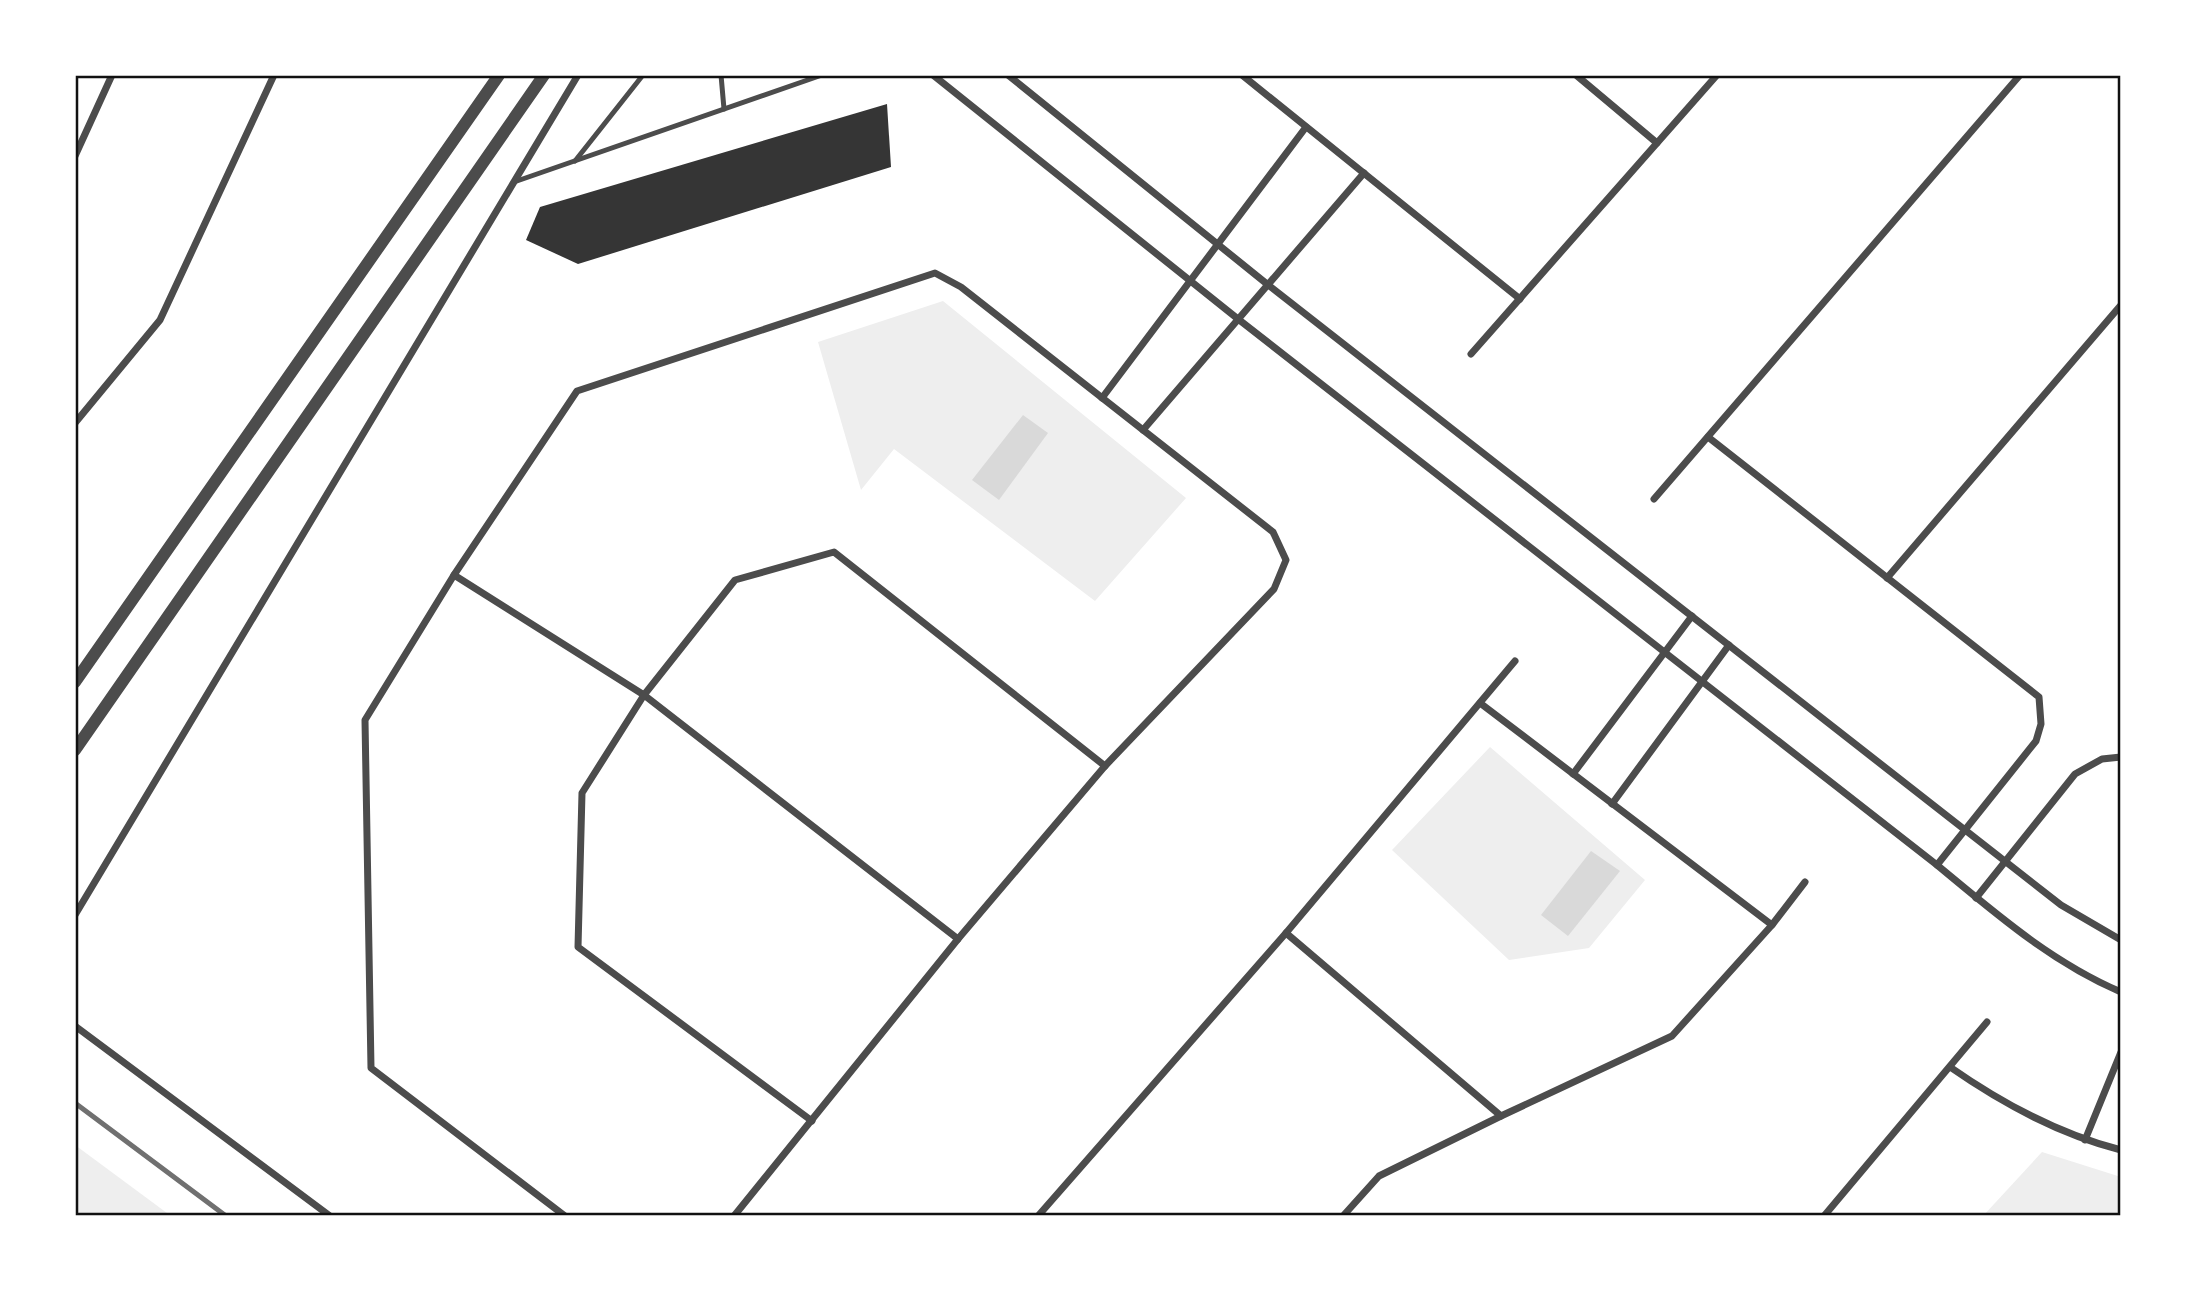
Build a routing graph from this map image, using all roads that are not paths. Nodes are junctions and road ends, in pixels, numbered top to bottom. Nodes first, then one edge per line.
1 (111, 75) edge
2 (274, 75) edge
3 (499, 75) edge
4 (544, 75) edge
5 (578, 75) edge
6 (643, 75) edge
7 (721, 75) edge
8 (793, 75) edge
9 (821, 75) edge
10 (933, 75) edge
11 (1008, 75) edge
12 (1242, 75) edge
13 (1576, 75) edge
14 (1717, 75) edge
15 (2020, 75) edge
16 (794, 85) junction
17 (724, 109) junction
18 (1306, 127) junction
19 (1657, 143) junction
20 (75, 156) edge
21 (575, 161) junction
22 (1364, 173) junction
23 (514, 182) junction
24 (1218, 245) junction
25 (1190, 281) junction
26 (1267, 284) junction
27 (1520, 299) junction
28 (2121, 305) edge
29 (1238, 319) junction
30 (1471, 354) dead end
31 (1102, 398) junction
32 (75, 423) edge
33 (1143, 430) junction
34 (1708, 437) junction
35 (1654, 499) dead end
36 (453, 575) junction
37 (1887, 578) junction
38 (1692, 616) junction
39 (1729, 645) junction
40 (1664, 653) junction
41 (1515, 661) dead end
42 (75, 682) edge
43 (1702, 682) junction
44 (644, 695) junction
45 (1480, 703) junction
46 (75, 750) edge
47 (2121, 757) edge
48 (1105, 766) junction
49 (1573, 774) junction
50 (1612, 804) junction
51 (1966, 830) junction
52 (2006, 861) junction
53 (1937, 865) junction
54 (1805, 882) dead end
55 (1976, 898) junction
56 (75, 915) edge
57 (1772, 925) junction
58 (1286, 933) junction
59 (958, 939) junction
60 (2121, 940) edge
61 (2121, 992) edge
62 (1987, 1022) dead end
63 (75, 1026) edge
64 (2121, 1052) edge
65 (1950, 1067) junction
66 (1500, 1116) junction
67 (812, 1121) junction
68 (2085, 1140) junction
69 (2121, 1150) edge
70 (330, 1216) edge
71 (565, 1216) edge
72 (734, 1216) edge
73 (1038, 1216) edge
74 (1343, 1216) edge
75 (1824, 1216) edge

1 - 20 street
2 - 32 street
3 - 42 street
4 - 46 street
5 - 23 street
6 - 21 lane
7 - 17 lane
8 - 16 lane
9 - 16 lane
10 - 25 street
11 - 24 street
12 - 18 street
13 - 19 street
14 - 19 street
15 - 34 street
16 - 17 lane
17 - 21 lane
18 - 22 street
18 - 24 street
19 - 27 street
21 - 23 lane
22 - 26 street
22 - 27 street
23 - 56 street
24 - 25 street
24 - 26 street
25 - 29 street
25 - 31 street
26 - 29 street
26 - 38 street
27 - 30 street
28 - 37 street
29 - 33 street
29 - 40 street
31 - 33 street
31 - 36 street
33 - 48 street
34 - 35 street
34 - 37 street
36 - 44 street
36 - 71 street
37 - 51 street
38 - 39 street
38 - 40 street
39 - 43 street
39 - 51 street
40 - 43 street
40 - 49 street
41 - 45 street
43 - 50 street
43 - 53 street
44 - 48 street
44 - 59 street
44 - 67 street
45 - 49 street
45 - 58 street
47 - 52 street
48 - 59 street
49 - 50 street
50 - 57 street
51 - 52 street
51 - 53 street
52 - 55 street
52 - 60 street
53 - 55 street
54 - 57 street
55 - 61 street
57 - 66 street
58 - 66 street
58 - 73 street
59 - 67 street
62 - 65 street
63 - 70 street
64 - 68 street
65 - 68 street
65 - 75 street
66 - 74 street
67 - 72 street
68 - 69 street

